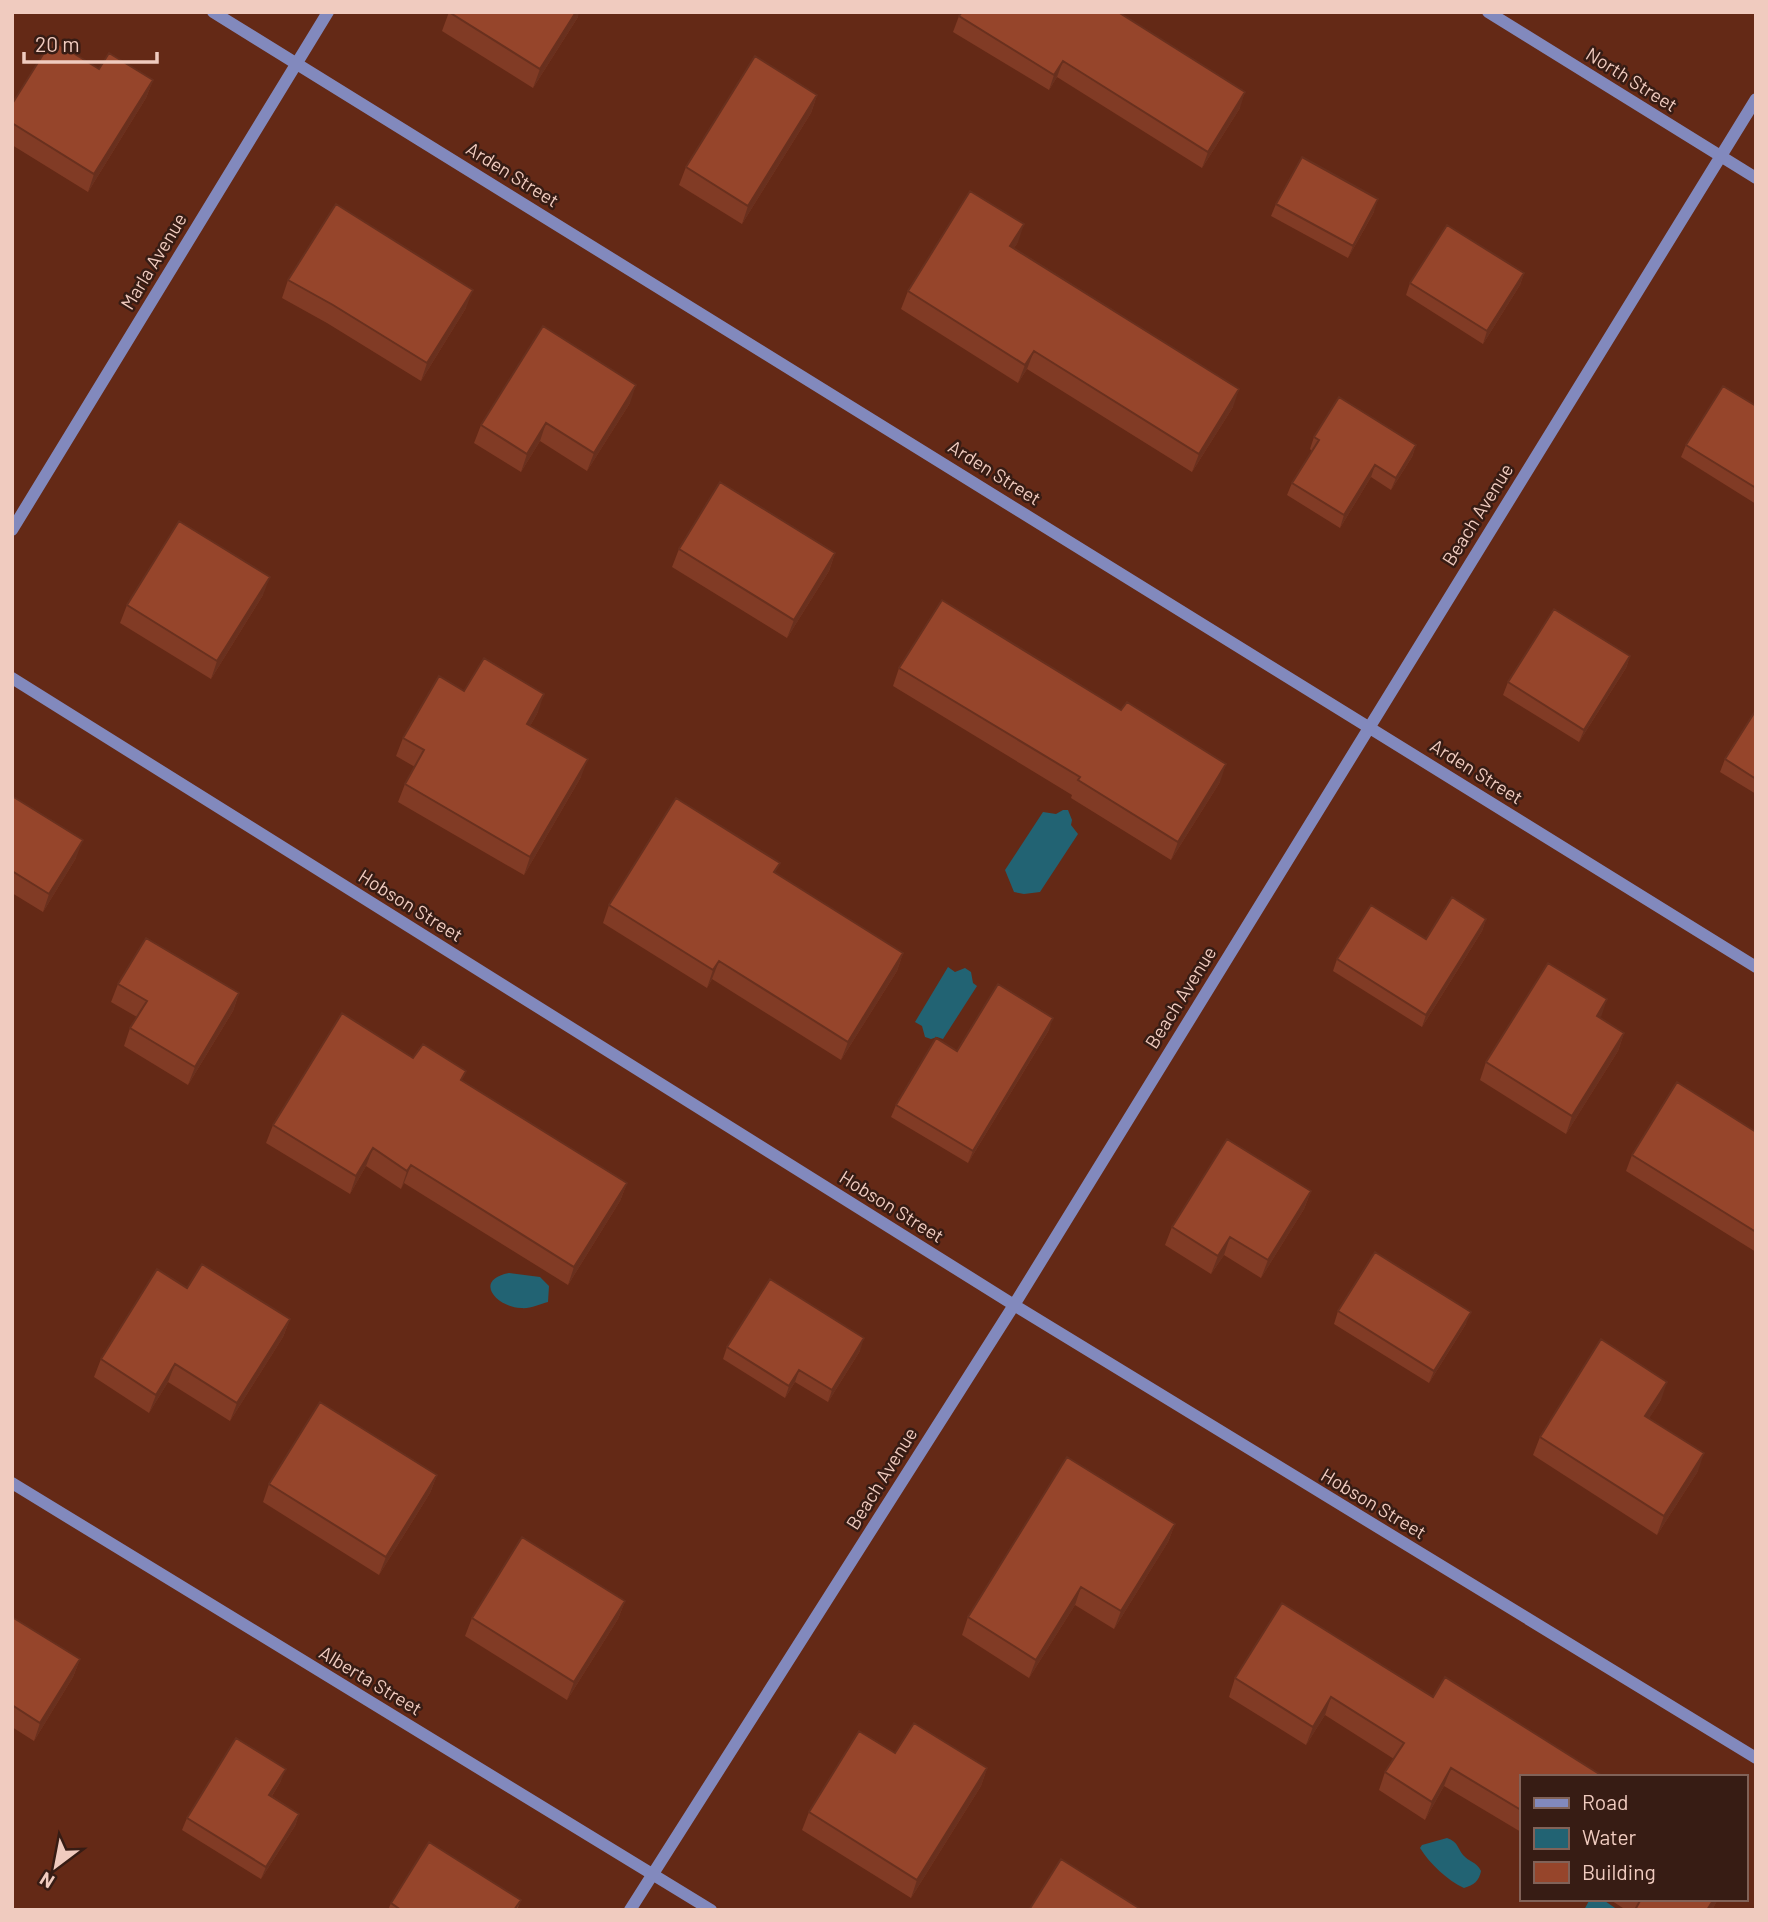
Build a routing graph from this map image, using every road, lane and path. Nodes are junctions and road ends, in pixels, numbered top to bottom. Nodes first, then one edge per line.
1 (213, 12) edge
2 (328, 12) edge
3 (1488, 12) edge
4 (296, 63) junction
5 (1756, 99) edge
6 (1720, 156) junction
7 (1756, 178) edge
8 (12, 530) edge
9 (12, 678) edge
10 (1369, 726) junction
11 (1756, 967) edge
12 (1014, 1305) junction
13 (12, 1483) edge
14 (1756, 1758) edge
15 (652, 1874) junction
16 (630, 1910) edge
17 (710, 1910) edge

1 - 4 street, Arden Street
2 - 4 street, Marla Avenue
3 - 6 street, North Street
4 - 8 street, Marla Avenue
4 - 10 street, Arden Street
5 - 6 street, Beach Avenue
6 - 7 street, North Street
6 - 10 street, Beach Avenue
9 - 12 street, Hobson Street
10 - 11 street, Arden Street
10 - 12 street, Beach Avenue
12 - 14 street, Hobson Street
12 - 15 street, Beach Avenue
13 - 15 street, Alberta Street
15 - 16 street, Beach Avenue
15 - 17 street, Alberta Street

